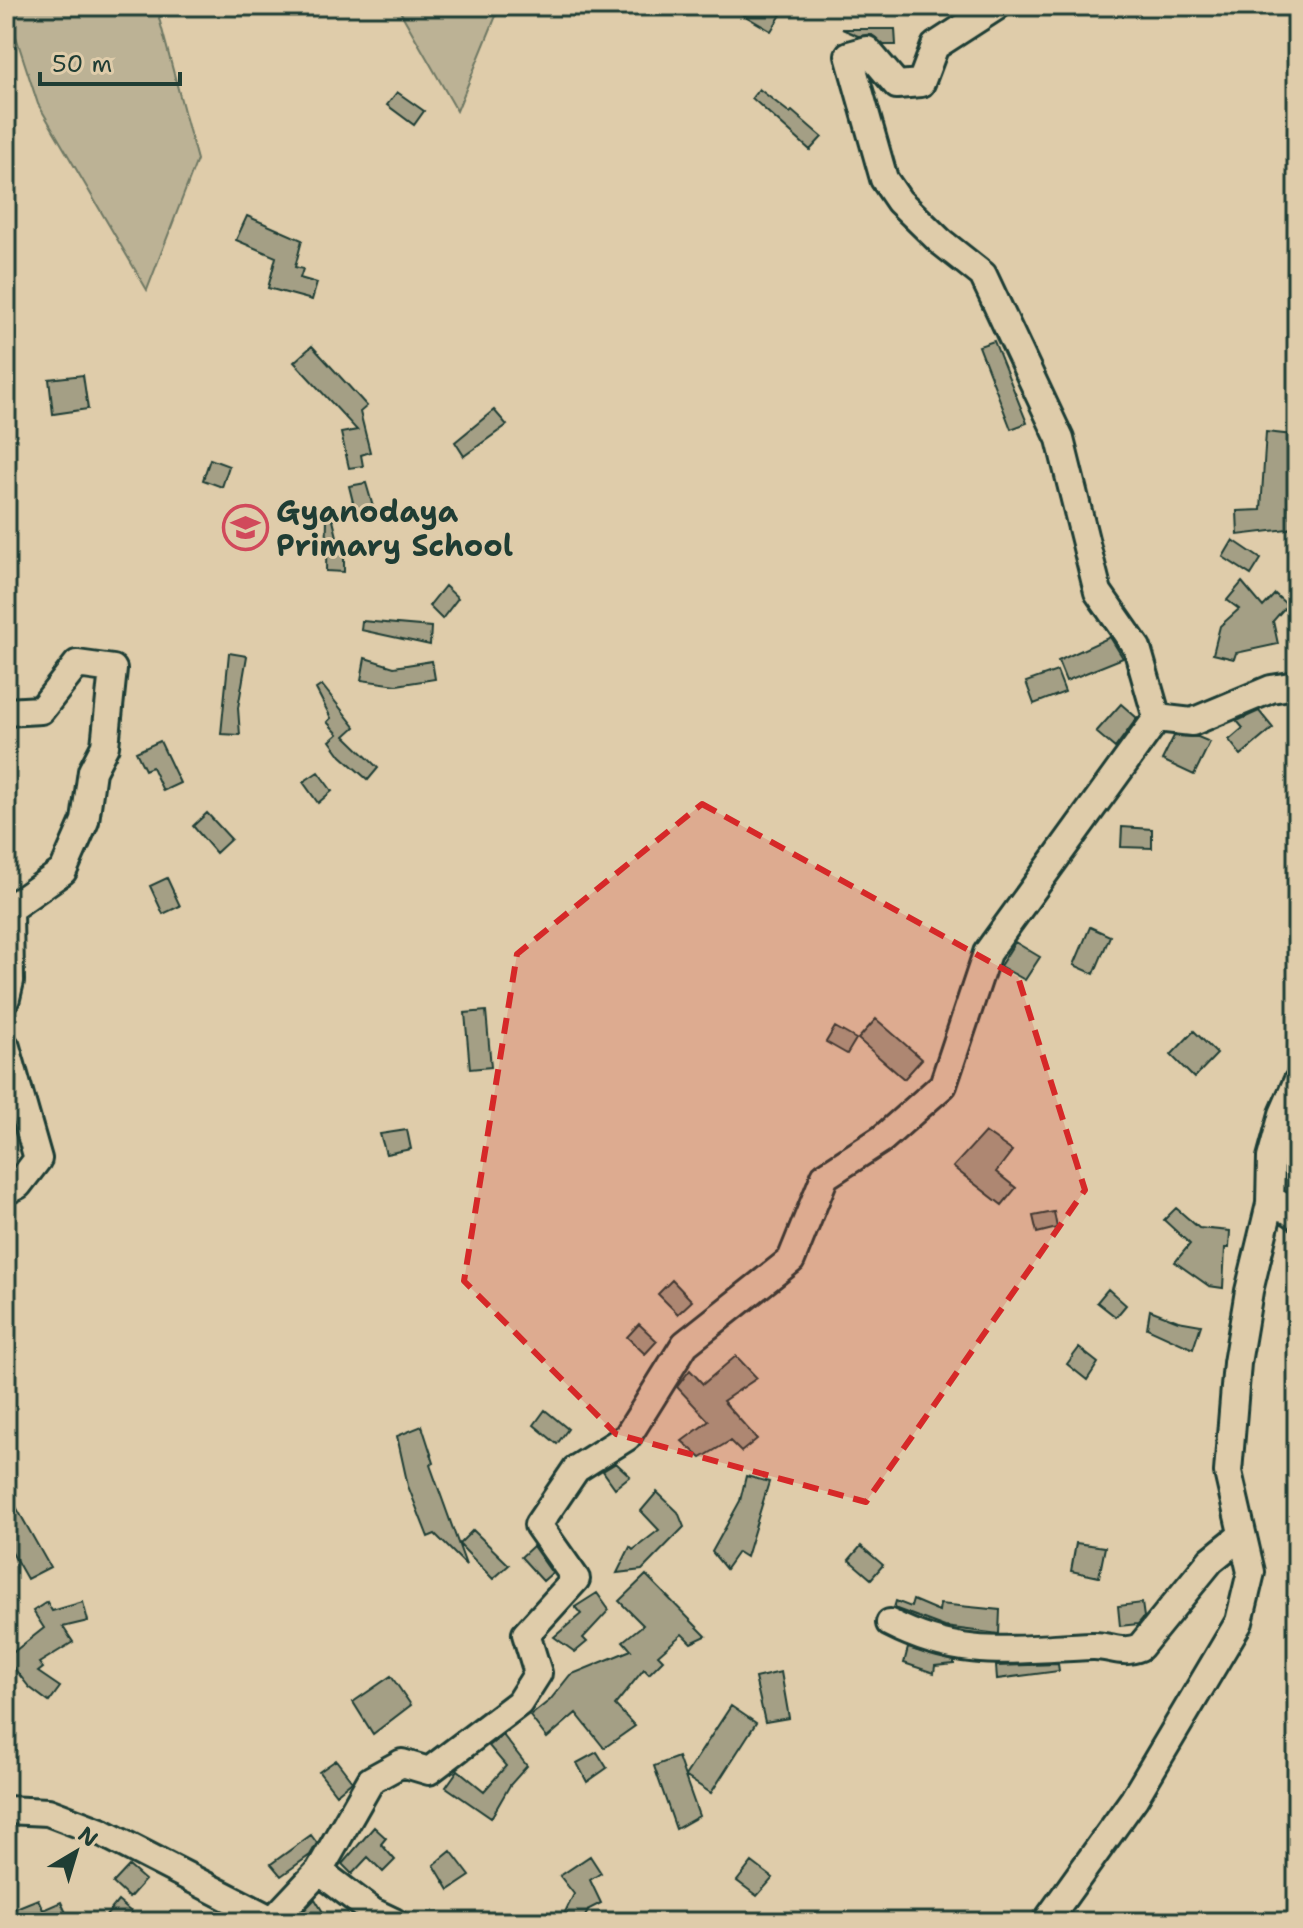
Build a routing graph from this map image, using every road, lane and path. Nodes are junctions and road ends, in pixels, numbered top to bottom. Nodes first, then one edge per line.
1 (997, 6) edge
2 (1297, 685) edge
3 (6, 712) edge
4 (1157, 718) junction
5 (6, 998) edge
6 (6, 1047) edge
7 (1297, 1082) edge
8 (6, 1191) edge
9 (1270, 1204) junction
10 (1297, 1216) edge
11 (1242, 1535) junction
12 (890, 1623) dead end
13 (6, 1810) edge
14 (319, 1871) junction
15 (275, 1921) edge
16 (1049, 1921) edge
17 (394, 1922) edge

1 - 4 street
2 - 4 street
3 - 5 street
4 - 14 street
6 - 8 street
7 - 9 street
9 - 10 street
9 - 11 street
11 - 12 street
11 - 16 street
13 - 15 street
14 - 15 street
14 - 17 street

